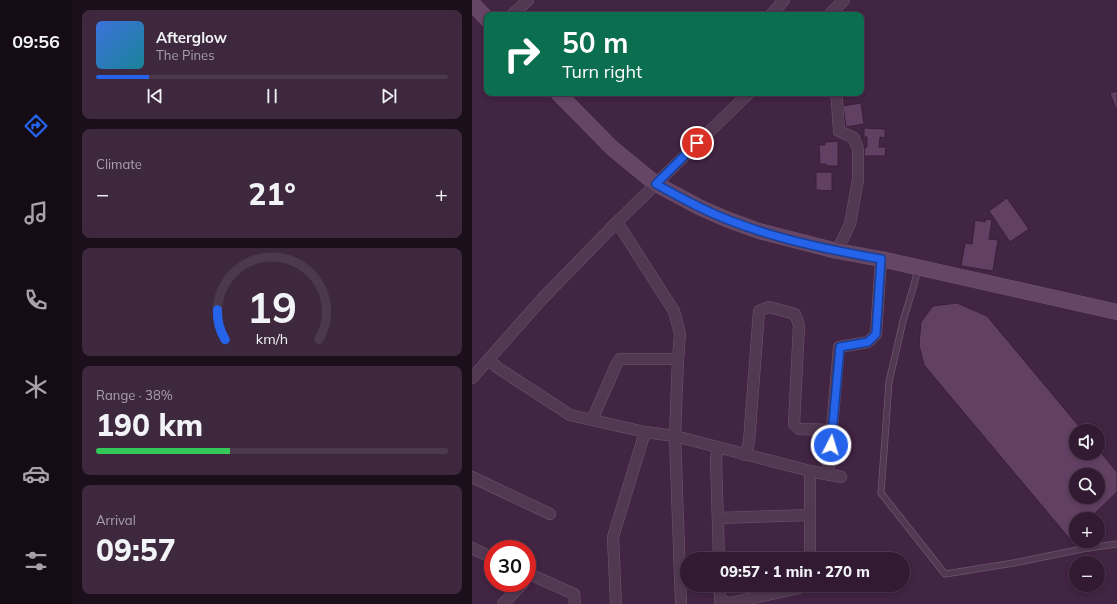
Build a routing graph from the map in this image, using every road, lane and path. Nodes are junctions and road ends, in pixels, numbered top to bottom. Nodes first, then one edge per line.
1 (528, 0) edge
2 (784, 0) edge
3 (844, 0) edge
4 (472, 3) edge
5 (515, 12) edge
6 (774, 12) edge
7 (831, 12) edge
8 (484, 16) edge
9 (561, 96) edge
10 (746, 96) edge
11 (836, 96) edge
12 (656, 184) junction
13 (617, 222) junction
14 (837, 251) junction
15 (881, 259) junction
16 (918, 268) junction
17 (1117, 312) edge
18 (678, 359) junction
19 (489, 360) junction
20 (472, 378) edge
21 (592, 420) junction
22 (832, 430) junction
23 (645, 432) junction
24 (675, 436) junction
25 (718, 448) junction
26 (745, 455) junction
27 (810, 471) junction
28 (828, 474) junction
29 (472, 477) edge
30 (841, 477) dead end
31 (550, 514) dead end
32 (810, 515) junction
33 (718, 518) junction
34 (1117, 544) edge
35 (472, 548) edge
36 (719, 552) edge
37 (810, 552) edge
38 (484, 554) edge
39 (536, 581) edge
40 (513, 592) edge
41 (720, 592) edge
42 (781, 592) edge
43 (503, 604) edge
44 (575, 604) edge
45 (616, 604) edge
46 (681, 604) edge

1 - 5 street
2 - 6 street
3 - 7 street
4 - 8 street
9 - 12 street
10 - 12 street
11 - 14 street
12 - 13 street
12 - 14 street
13 - 18 street
13 - 19 street
14 - 15 street
15 - 16 street
15 - 22 street
16 - 17 street
16 - 34 lane
18 - 21 street
18 - 24 street
19 - 20 street
19 - 21 street
21 - 23 street
22 - 26 street
22 - 28 street
23 - 24 street
23 - 45 street
24 - 25 street
24 - 46 street
25 - 26 street
25 - 33 street
26 - 27 street
27 - 28 street
27 - 32 street
28 - 30 street
29 - 31 street
32 - 33 street
32 - 37 street
33 - 36 street
35 - 38 street
39 - 44 street
40 - 43 street
41 - 42 street

